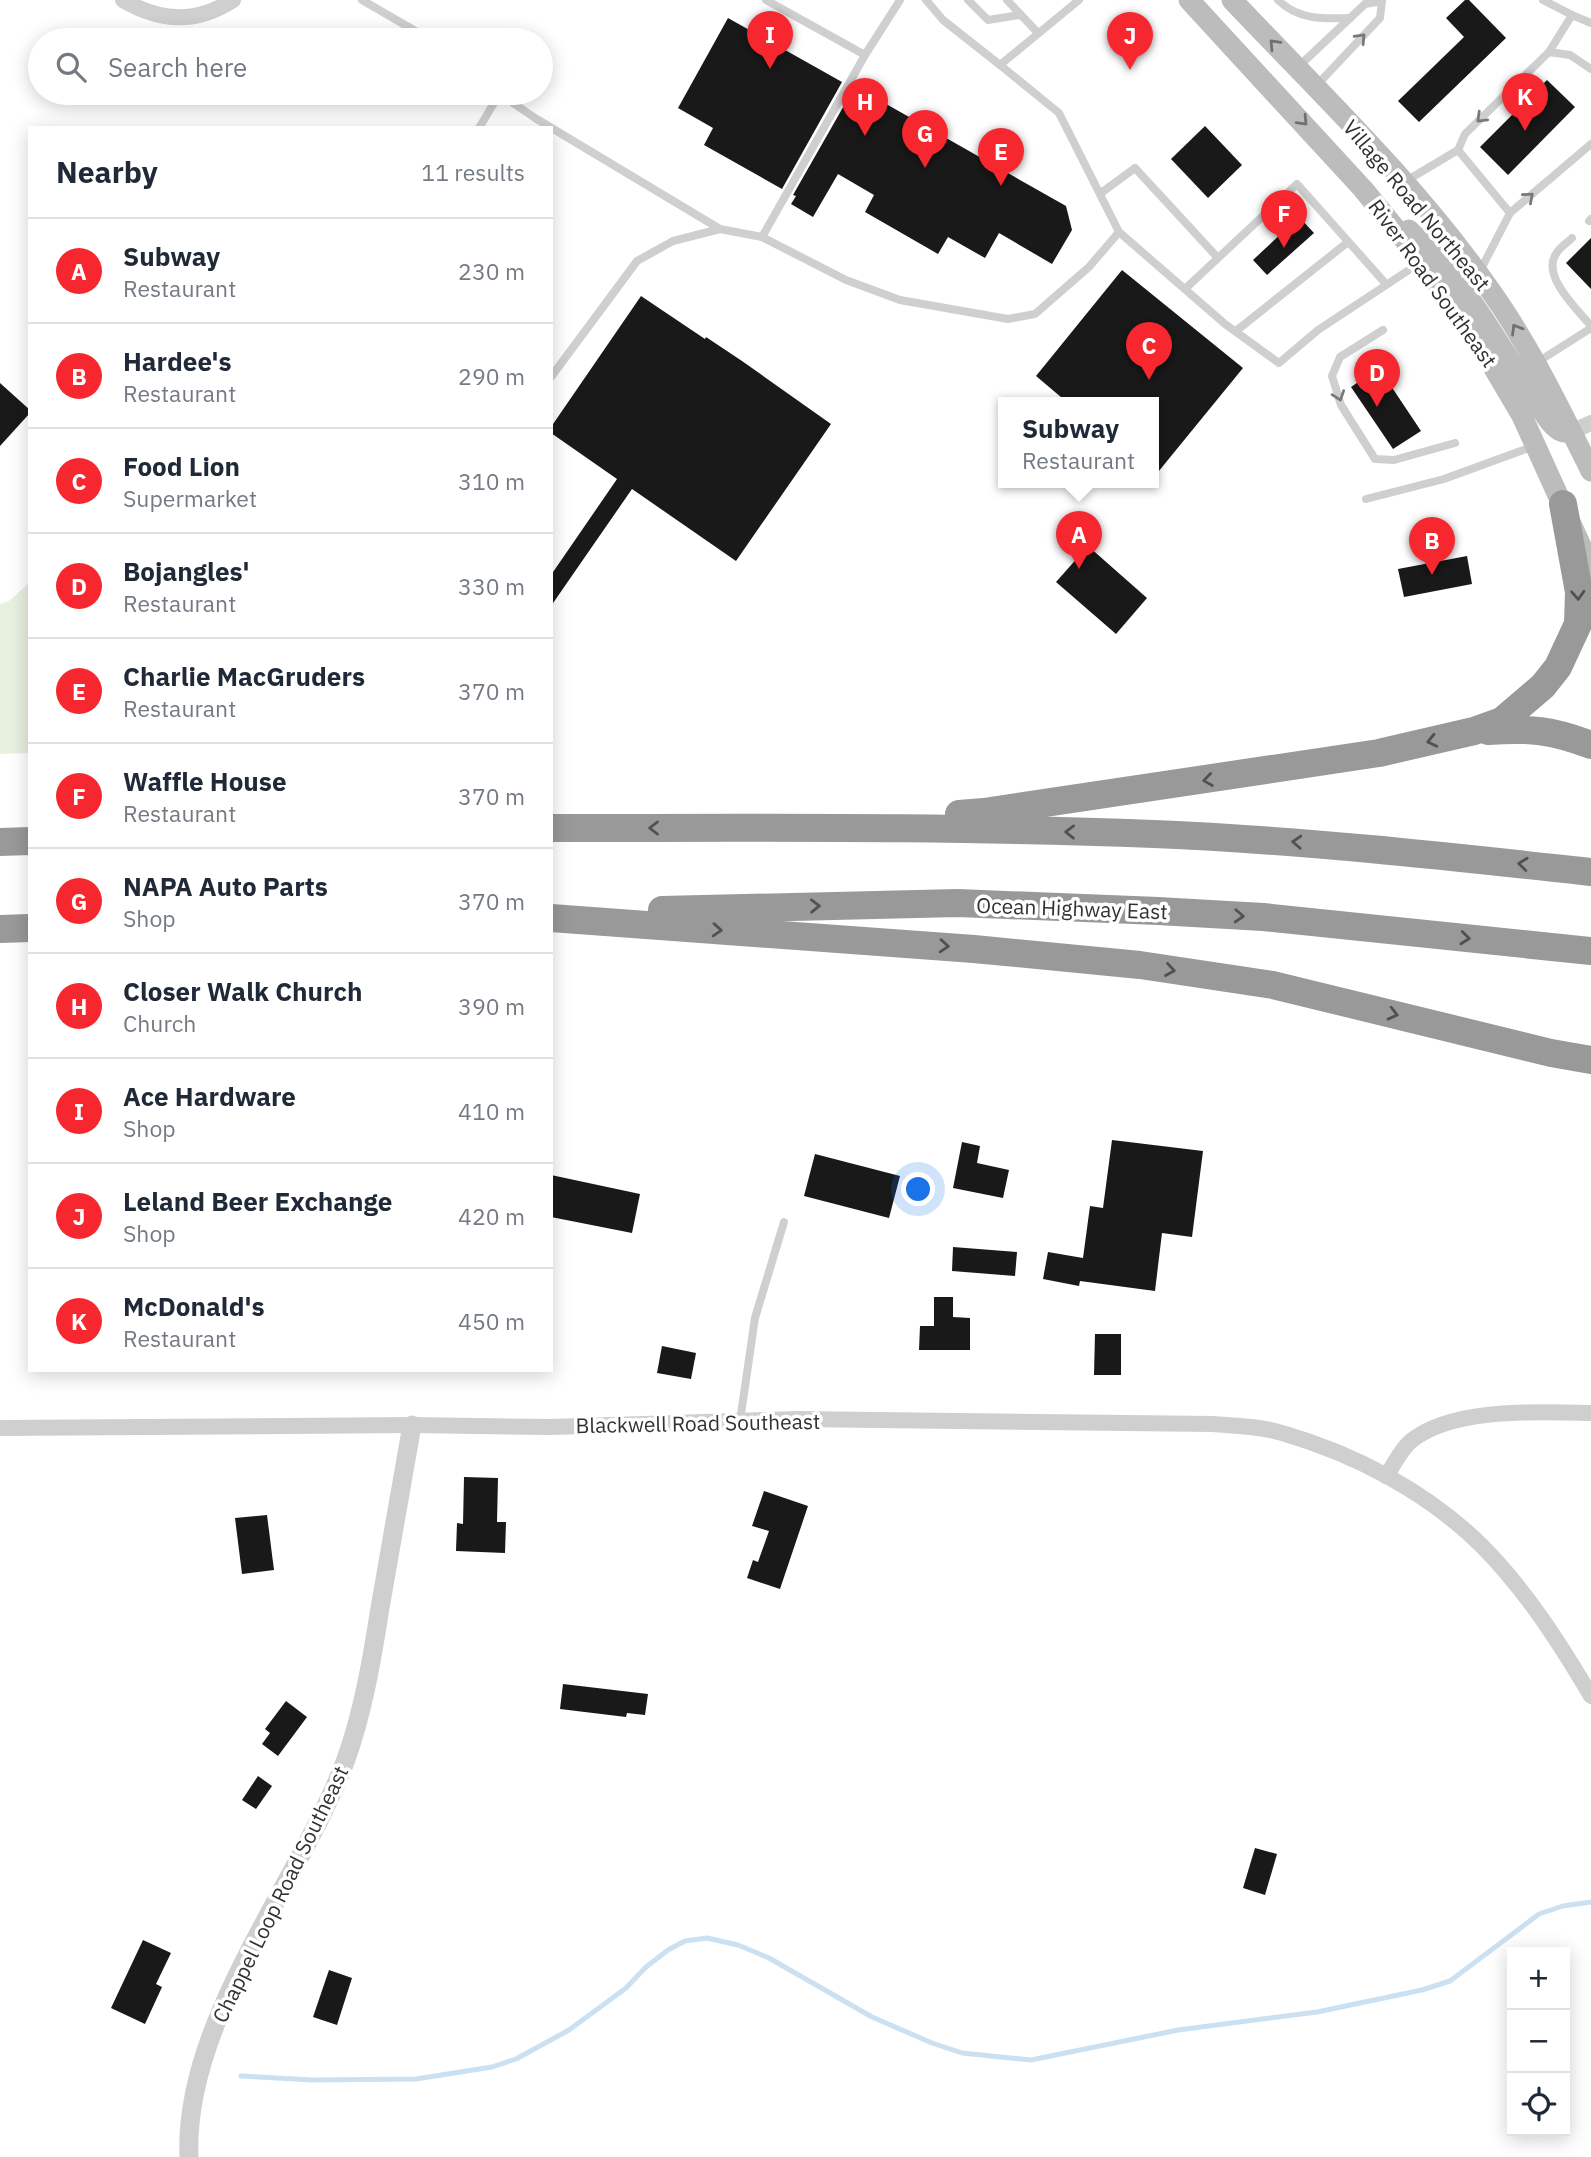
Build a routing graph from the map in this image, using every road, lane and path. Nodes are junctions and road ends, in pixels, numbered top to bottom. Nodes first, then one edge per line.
1 (123, 0) edge
2 (233, 0) edge
3 (362, 0) edge
4 (766, 0) edge
5 (900, 0) edge
6 (926, 0) edge
7 (968, 0) edge
8 (1007, 0) edge
9 (1079, 0) edge
10 (1189, 0) edge
11 (1232, 0) edge
12 (1278, 0) edge
13 (1543, 0) edge
14 (1382, 1) edge
15 (1020, 15) junction
16 (1572, 15) junction
17 (1350, 18) junction
18 (1591, 23) edge
19 (410, 28) edge
20 (1038, 33) junction
21 (1549, 52) junction
22 (865, 55) junction
23 (1000, 65) junction
24 (1297, 68) junction
25 (1591, 69) edge
26 (1315, 87) junction
27 (494, 105) edge
28 (516, 105) edge
29 (479, 126) edge
30 (548, 126) edge
31 (553, 129) edge
32 (1591, 144) edge
33 (1458, 150) junction
34 (1404, 183) junction
35 (1363, 189) junction
36 (1101, 193) junction
37 (1510, 213) junction
38 (720, 229) junction
39 (1119, 232) junction
40 (762, 237) junction
41 (1572, 238) dead end
42 (1348, 242) junction
43 (1218, 258) junction
44 (1421, 261) junction
45 (1478, 273) junction
46 (1386, 284) junction
47 (1185, 289) junction
48 (1591, 327) edge
49 (1383, 330) dead end
50 (1236, 331) junction
51 (1536, 363) junction
52 (553, 374) edge
53 (1591, 423) edge
54 (1571, 432) junction
55 (1455, 443) dead end
56 (1536, 446) junction
57 (1591, 471) edge
58 (1366, 499) dead end
59 (1563, 504) junction
60 (1591, 568) edge
61 (1474, 731) junction
62 (1591, 745) edge
63 (553, 828) edge
64 (722, 828) junction
65 (28, 841) edge
66 (0, 842) edge
67 (1591, 872) edge
68 (553, 916) edge
69 (553, 916) edge
70 (28, 928) edge
71 (0, 929) edge
72 (1591, 951) edge
73 (1551, 1053) junction
74 (1591, 1060) edge
75 (1591, 1072) edge
76 (784, 1222) dead end
77 (1591, 1413) edge
78 (740, 1421) junction
79 (412, 1425) junction
80 (0, 1428) edge
81 (1386, 1476) junction
82 (1591, 1696) edge
83 (190, 2157) edge

1 - 2 street
3 - 19 lane
4 - 22 lane
5 - 22 lane
6 - 23 lane
7 - 15 lane
8 - 15 lane
9 - 20 lane
10 -> 35 main road, Village Road Northeast
24 -> 11 main road, Village Road Northeast
12 - 17 lane
13 - 16 lane
14 - 17 lane
26 -> 14 lane
15 - 20 lane
16 - 18 lane
16 - 21 lane
17 - 24 lane
20 - 23 lane
21 - 25 lane
21 -> 33 lane
22 - 40 lane
23 - 36 lane
24 - 26 main road, Village Road Northeast
26 - 34 main road, Village Road Northeast
27 - 29 lane
28 - 30 lane
31 - 38 lane
37 -> 32 lane
33 - 34 lane
33 - 37 lane
34 - 45 main road, Village Road Northeast
35 - 44 main road, River Road Southeast
35 - 54 main road
36 - 39 lane
36 - 43 lane
37 - 45 lane
38 - 40 lane
38 - 52 lane
39 - 40 lane
39 - 47 lane
41 - 48 lane
42 - 43 lane
42 - 46 lane
42 - 50 lane
43 - 47 lane
44 - 46 lane
44 - 56 main road, River Road Southeast
51 -> 45 main road, Village Road Northeast
46 - 50 lane
47 - 50 lane
48 - 51 lane
49 -> 55 lane
51 - 54 main road, Village Road Northeast
53 - 54 street
54 - 57 main road
56 - 58 lane
56 - 59 main road, River Road Southeast
59 - 60 main road, River Road Southeast
59 -> 61 highway
61 - 62 highway
61 -> 64 highway
64 -> 63 highway
67 -> 64 highway
65 - 66 highway
68 -> 72 highway, Ocean Highway East
69 -> 73 highway
70 - 71 highway
73 - 74 highway
73 - 75 highway
76 - 78 lane
77 - 81 street
78 - 79 street, Blackwell Road Southeast
78 - 81 street, Blackwell Road Southeast
79 - 80 street, Blackwell Road Southeast
79 - 83 street, Chappel Loop Road Southeast
81 - 82 street, Blackwell Road Southeast

